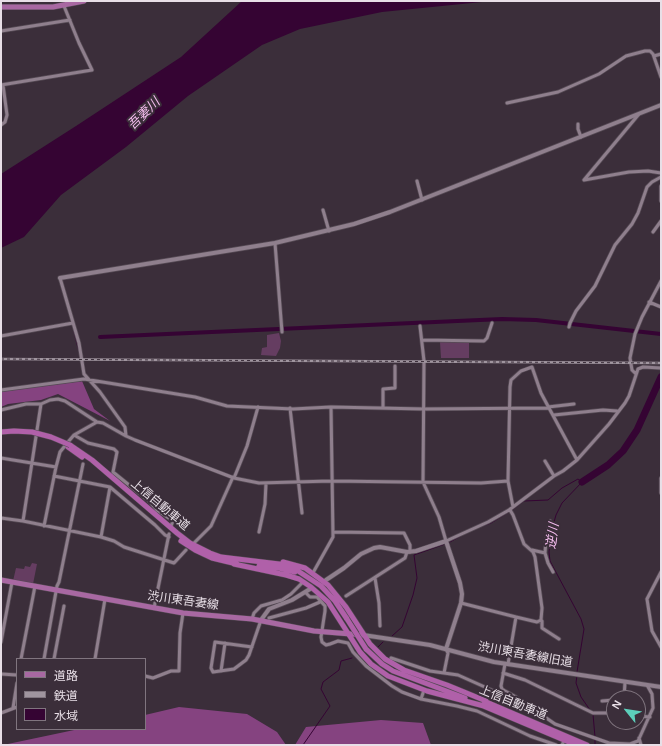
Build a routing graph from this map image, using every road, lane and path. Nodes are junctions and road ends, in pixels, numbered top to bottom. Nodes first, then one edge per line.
1 (84, 1) edge
2 (64, 6) junction
3 (1, 7) edge
4 (70, 20) junction
5 (1, 31) edge
6 (661, 54) edge
7 (654, 56) junction
8 (661, 77) edge
9 (2, 85) edge
10 (507, 103) dead end
11 (661, 105) edge
12 (640, 113) junction
13 (578, 124) dead end
14 (1, 125) edge
15 (581, 137) junction
16 (661, 173) edge
17 (661, 177) edge
18 (417, 181) dead end
19 (661, 186) edge
20 (422, 200) junction
21 (661, 201) edge
22 (323, 210) dead end
23 (661, 221) edge
24 (329, 231) junction
25 (653, 232) dead end
26 (275, 243) junction
27 (60, 278) joint
28 (661, 281) edge
29 (649, 302) junction
30 (661, 308) edge
31 (492, 322) dead end
32 (73, 323) junction
33 (570, 325) dead end
34 (420, 326) dead end
35 (282, 332) dead end
36 (1, 336) edge
37 (422, 340) junction
38 (395, 366) dead end
39 (661, 368) edge
40 (636, 374) junction
41 (88, 379) junction
42 (384, 384) dead end
43 (383, 389) junction
44 (1, 390) edge
45 (41, 404) junction
46 (574, 404) dead end
47 (258, 407) junction
48 (331, 407) junction
49 (290, 408) junction
50 (383, 408) junction
51 (548, 408) junction
52 (424, 409) junction
53 (509, 409) junction
54 (1, 410) edge
55 (618, 411) junction
56 (554, 415) junction
57 (97, 422) junction
58 (1, 432) edge
59 (1, 435) edge
60 (74, 435) junction
61 (126, 436) junction
62 (69, 446) junction
63 (1, 458) edge
64 (577, 460) junction
65 (545, 461) dead end
66 (32, 463) junction
67 (83, 464) dead end
68 (56, 467) junction
69 (54, 476) junction
70 (554, 476) junction
71 (234, 478) junction
72 (661, 478) edge
73 (80, 481) junction
74 (298, 481) junction
75 (331, 481) junction
76 (508, 481) junction
77 (423, 482) junction
78 (266, 483) junction
79 (110, 488) junction
80 (661, 494) edge
81 (513, 507) junction
82 (510, 511) junction
83 (302, 513) dead end
84 (1, 518) edge
85 (23, 521) junction
86 (550, 522) dead end
87 (44, 526) junction
88 (171, 526) dead end
89 (68, 532) junction
90 (259, 532) dead end
91 (333, 532) junction
92 (101, 537) junction
93 (447, 542) junction
94 (193, 544) dead end
95 (186, 550) dead end
96 (530, 550) junction
97 (408, 552) junction
98 (545, 553) junction
99 (164, 560) junction
100 (234, 562) junction
101 (314, 571) dead end
102 (553, 572) dead end
103 (661, 572) edge
104 (375, 578) junction
105 (1, 580) edge
106 (326, 580) dead end
107 (12, 582) junction
108 (302, 583) dead end
109 (35, 586) junction
110 (310, 589) dead end
111 (56, 590) junction
112 (305, 592) junction
113 (346, 596) dead end
114 (105, 599) junction
115 (320, 602) junction
116 (461, 603) junction
117 (64, 606) dead end
118 (154, 608) junction
119 (183, 613) junction
120 (516, 617) junction
121 (269, 618) dead end
122 (252, 619) junction
123 (261, 620) junction
124 (541, 620) junction
125 (380, 626) dead end
126 (322, 632) junction
127 (348, 634) junction
128 (363, 635) junction
129 (559, 639) dead end
130 (1, 642) edge
131 (225, 643) junction
132 (252, 647) junction
133 (661, 647) edge
134 (446, 649) junction
135 (21, 658) edge
136 (44, 658) edge
137 (54, 658) edge
138 (95, 658) edge
139 (391, 658) dead end
140 (506, 664) junction
141 (430, 671) junction
142 (221, 672) junction
143 (444, 673) junction
144 (503, 673) junction
145 (1, 674) edge
146 (16, 675) edge
147 (146, 676) edge
148 (428, 676) dead end
149 (625, 682) junction
150 (647, 685) junction
151 (660, 688) edge
152 (503, 690) junction
153 (624, 690) edge
154 (423, 693) dead end
155 (16, 695) edge
156 (421, 699) junction
157 (521, 700) junction
158 (602, 701) dead end
159 (606, 701) edge
160 (485, 704) junction
161 (15, 707) edge
162 (517, 708) dead end
163 (1, 713) edge
164 (606, 713) edge
165 (646, 717) edge
166 (650, 717) junction
167 (512, 721) dead end
168 (510, 726) junction
169 (570, 729) junction
170 (568, 734) dead end
171 (639, 738) junction
172 (556, 745) edge
173 (576, 745) edge
174 (587, 745) edge
175 (641, 745) edge

1 - 2 main road
2 - 3 main road
2 - 4 street
4 - 5 street
4 - 9 street
6 - 7 street
7 - 8 street
7 - 10 street
9 - 14 street
11 - 12 street
12 - 15 street
12 - 16 street
13 - 15 street
15 - 20 street
17 - 33 street
18 - 20 street
19 - 21 street
20 - 24 street
22 - 24 street
23 - 25 street
24 - 26 street
26 - 27 street
26 - 35 street
27 - 32 street
28 - 29 street
29 - 30 street
29 - 40 street
31 - 37 street
32 - 36 street
32 - 41 street
34 - 37 street
37 - 52 street
38 - 43 street
39 - 40 street
40 - 55 street
41 - 44 street
41 - 47 street
41 - 61 street
42 - 43 street
43 - 50 street
45 - 54 street
45 - 57 street
45 - 66 street
46 - 51 street
47 - 49 street
47 - 71 street
48 - 49 street
48 - 50 street
48 - 75 street
49 - 74 street
50 - 52 street
51 - 53 street
51 - 53 street
51 - 56 street
52 - 53 street
52 - 77 street
53 - 76 street
55 - 56 street
55 - 64 street
56 - 64 street
57 - 60 street
57 - 61 street
58 - 62 highway, 上信自動車道, bridge
59 - 62 highway, 上信自動車道, bridge
60 - 68 street
60 - 88 street
61 - 71 street
62 - 100 highway, 上信自動車道
63 - 66 street
64 - 70 street
65 - 70 street
66 - 68 street
66 - 85 street
67 - 73 street
68 - 69 street
69 - 73 street
69 - 87 street
70 - 81 street
71 - 78 street
71 - 94 street
72 - 80 street
73 - 79 street
73 - 89 street
74 - 75 street
74 - 78 street
74 - 83 street
75 - 77 street
75 - 91 street
76 - 77 street
76 - 81 street
77 - 93 street
78 - 90 street
79 - 92 street
79 - 99 street
81 - 82 street
82 - 93 street
82 - 96 street
84 - 85 street
85 - 87 street
86 - 98 street
87 - 89 street
89 - 92 street
89 - 111 street
91 - 97 street
91 - 101 street
92 - 99 street
93 - 97 street
93 - 116 street
95 - 99 street
96 - 98 street
96 - 124 street
97 - 104 street
97 - 106 street
98 - 102 street
99 - 118 street
100 - 127 highway
100 - 128 highway
100 - 160 highway, 上信自動車道, bridge
103 - 133 street
104 - 113 street
104 - 125 street
105 - 107 main road, 渋川東吾妻線
107 - 109 main road, 渋川東吾妻線
107 - 130 street
108 - 122 street
109 - 111 main road, 渋川東吾妻線
109 - 135 street
110 - 112 street
111 - 114 main road, 渋川東吾妻線
111 - 136 street
112 - 115 street
112 - 123 street
114 - 118 main road, 渋川東吾妻線
114 - 138 street
115 - 121 street
115 - 126 street
116 - 120 street
116 - 134 street
117 - 137 street
118 - 119 main road, 渋川東吾妻線
119 - 122 main road, 渋川東吾妻線
119 - 147 street
120 - 124 street
120 - 140 street
122 - 123 main road, 渋川東吾妻線
123 - 126 main road, 渋川東吾妻線
123 - 132 street
124 - 129 street
126 - 127 main road, 渋川東吾妻線
126 - 156 street
127 - 128 main road, 渋川東吾妻線
127 - 160 highway
128 - 134 street, 渋川東吾妻線旧道
128 - 160 highway
131 - 132 street
131 - 142 street
131 - 142 street
132 - 142 street
134 - 140 street, 渋川東吾妻線旧道
134 - 143 street
139 - 141 street
140 - 144 street
140 - 149 street, 渋川東吾妻線旧道
141 - 143 street
141 - 148 street
143 - 152 street
144 - 152 street
144 - 164 street
145 - 146 street
149 - 150 street, 渋川東吾妻線旧道
149 - 153 street
150 - 151 street, 渋川東吾妻線旧道
150 - 166 street
152 - 157 street
154 - 156 street
155 - 161 street
156 - 168 street
157 - 162 street
157 - 169 street
158 - 159 street
160 - 173 highway, 上信自動車道
160 - 174 highway, 上信自動車道
161 - 163 street
165 - 166 street
166 - 171 street
167 - 168 street
168 - 172 street
169 - 170 street
169 - 171 street
171 - 175 street

